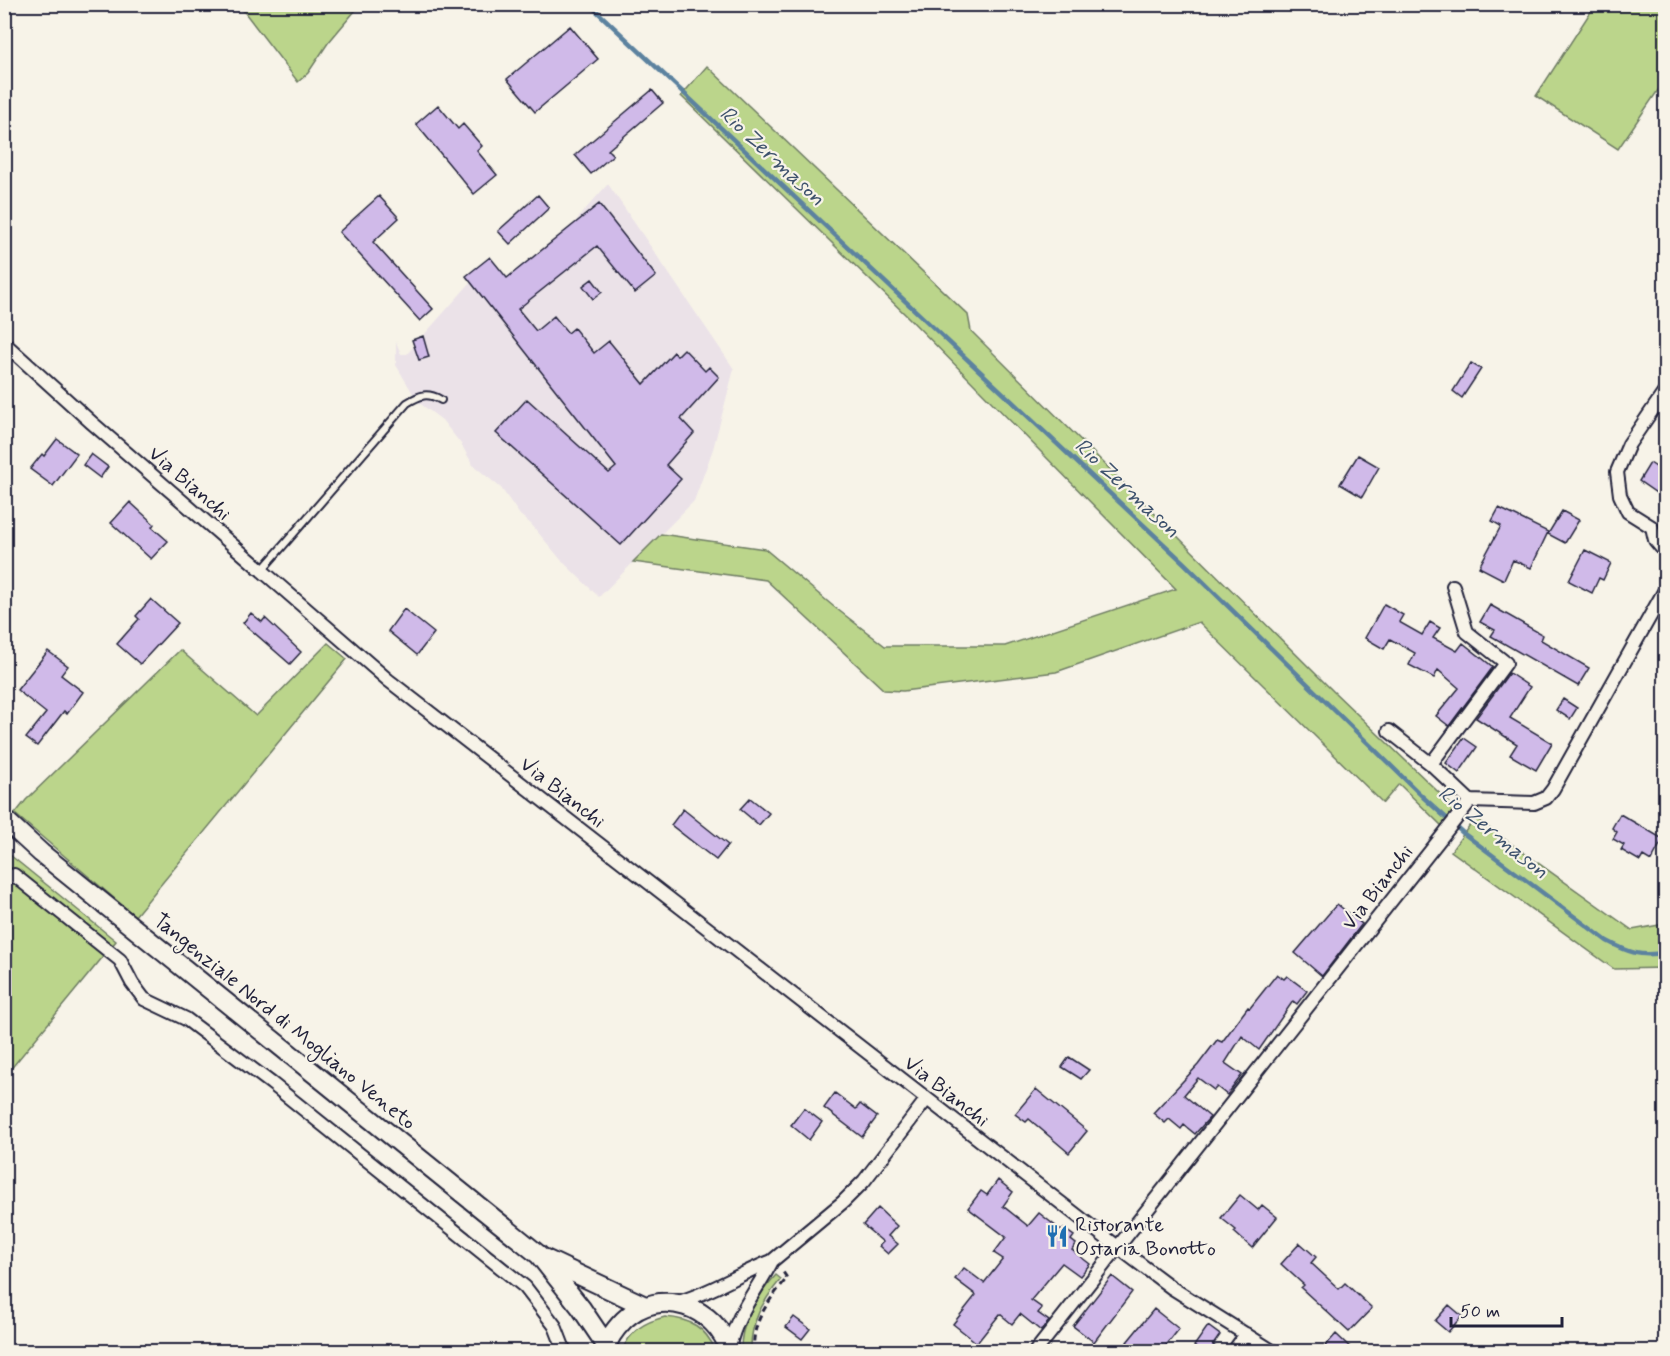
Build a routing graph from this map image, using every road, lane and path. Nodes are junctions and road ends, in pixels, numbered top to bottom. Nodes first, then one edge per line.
1 (4, 343) edge
2 (1665, 390) edge
3 (441, 400) dead end
4 (1665, 553) edge
5 (261, 571) junction
6 (1453, 586) dead end
7 (1665, 588) edge
8 (1389, 731) dead end
9 (1431, 764) junction
10 (1466, 805) junction
11 (4, 819) edge
12 (4, 879) edge
13 (926, 1100) junction
14 (790, 1248) junction
15 (1119, 1248) junction
16 (539, 1256) junction
17 (772, 1261) junction
18 (675, 1303) junction
19 (645, 1306) junction
20 (1246, 1334) junction
21 (606, 1348) edge
22 (729, 1350) edge
23 (565, 1352) edge
24 (754, 1352) edge
25 (1035, 1352) edge
26 (1233, 1352) edge
27 (1274, 1352) edge

1 - 5 street, Via Bianchi
2 - 4 street
3 - 5 lane
5 - 13 street, Via Bianchi
6 - 9 street
7 - 10 street
8 - 9 street
9 - 10 street
10 - 15 street, Via Bianchi
11 - 16 main road, Tangenziale Nord di Mogliano Veneto
12 - 23 street
13 - 14 street
13 - 15 street, Via Bianchi
14 - 17 street
14 - 24 path
15 - 20 street, Via Bianchi
15 - 25 street, Via Bianchi
16 - 19 main road
16 - 21 main road
17 - 18 street
17 - 22 street
18 - 19 main road
18 - 22 main road
19 - 21 main road
20 - 26 street
20 - 27 street, Via Bianchi

